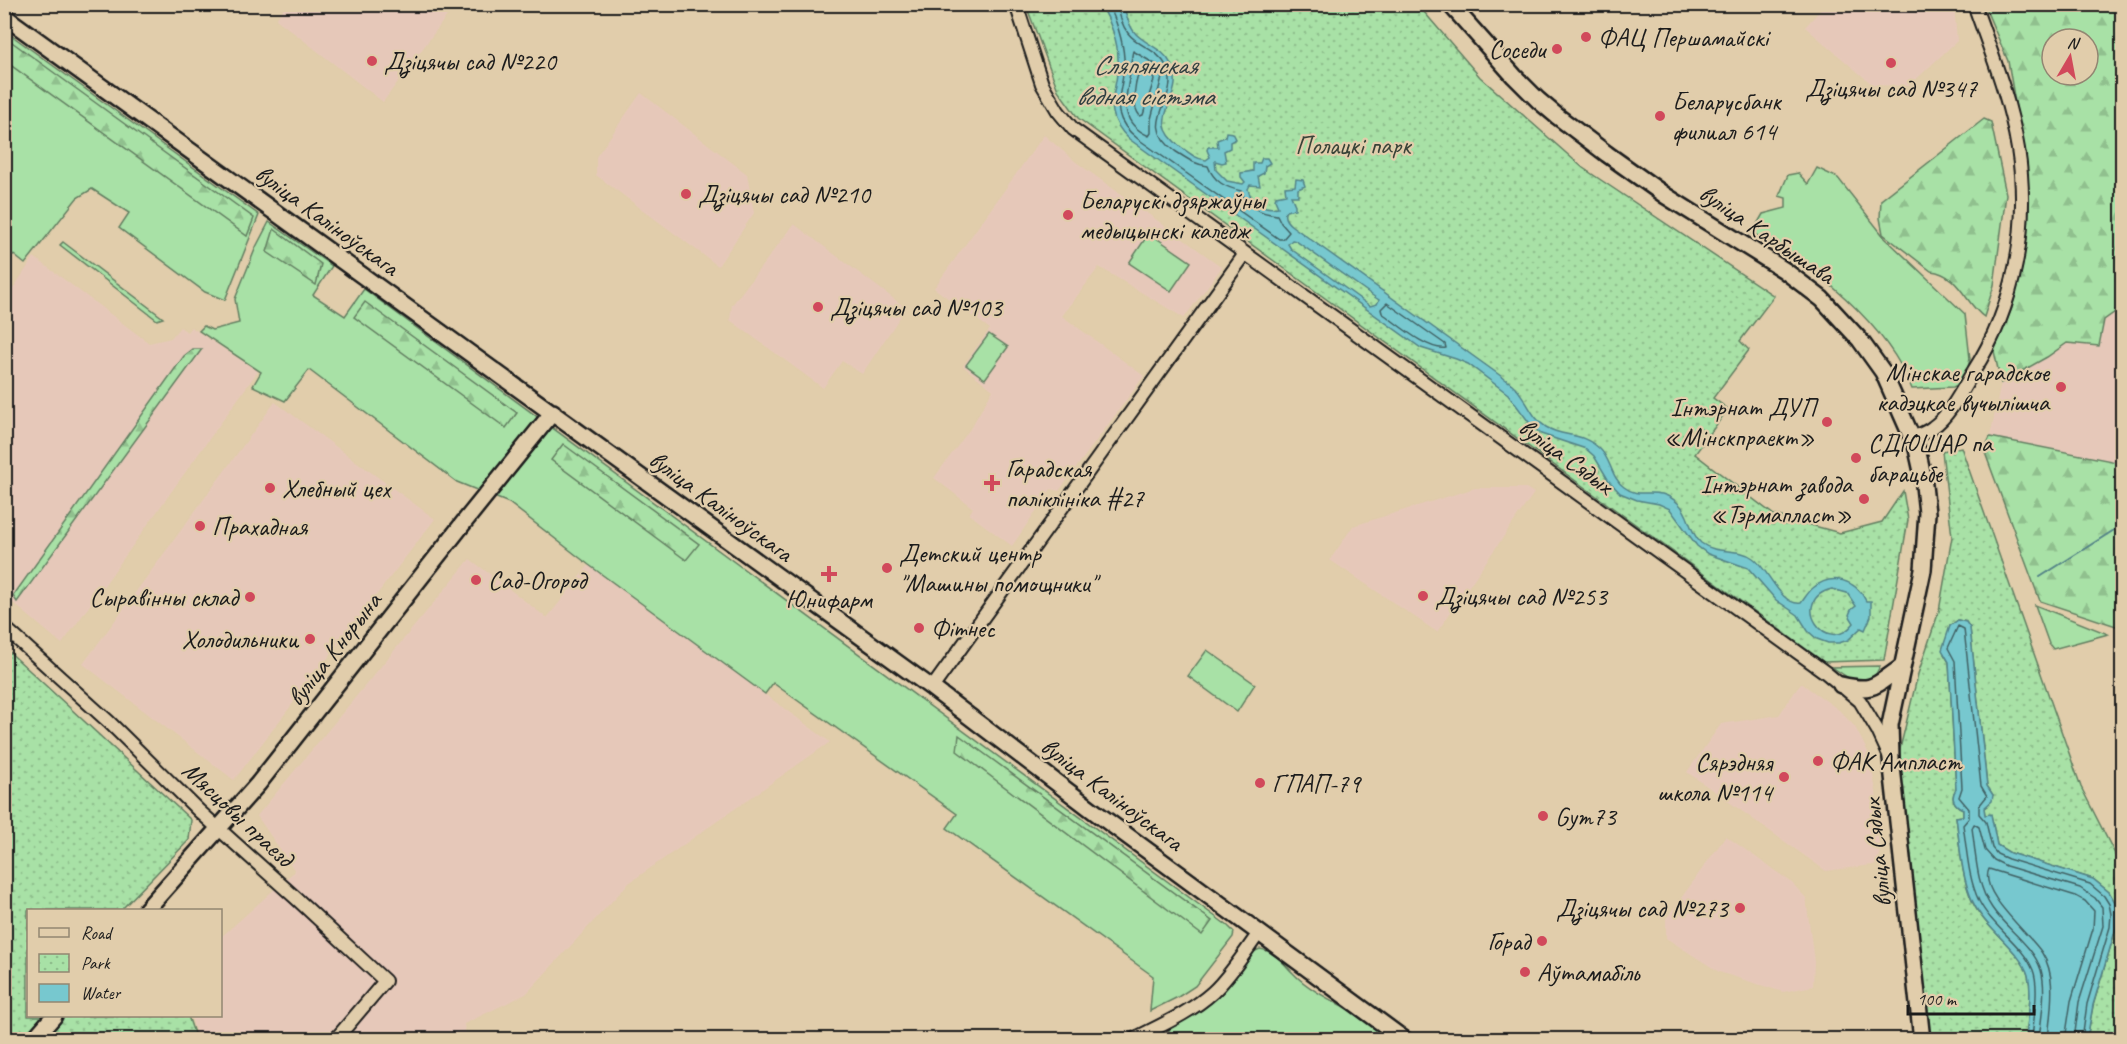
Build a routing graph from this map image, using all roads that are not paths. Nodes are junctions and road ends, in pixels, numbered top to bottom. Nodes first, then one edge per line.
1 (1016, 4) edge
2 (1450, 4) edge
3 (1974, 4) edge
4 (4, 16) edge
5 (1245, 254) junction
6 (553, 412) junction
7 (1913, 438) junction
8 (4, 627) edge
9 (1902, 667) junction
10 (1841, 685) junction
11 (932, 688) junction
12 (1891, 758) junction
13 (219, 828) junction
14 (147, 909) edge
15 (1259, 933) junction
16 (53, 1017) edge
17 (33, 1040) edge
18 (335, 1040) edge
19 (1132, 1040) edge
20 (1405, 1040) edge
21 (1922, 1040) edge

1 - 5 street, вуліца Сядых
2 - 7 main road, вуліца Карбышава
3 - 7 street
4 - 6 main road, вуліца Каліноўскага
5 - 10 street, вуліца Сядых
5 - 11 street
6 - 11 main road, вуліца Каліноўскага
6 - 13 main road, вуліца Кнорына
7 - 9 main road, вуліца Карбышава
8 - 13 street, Мясцовы праезд
9 - 10 main road
9 - 12 main road, вуліца Карбышава
10 - 12 street, вуліца Сядых
11 - 15 main road, вуліца Каліноўскага
12 - 21 main road, вуліца Сядых
13 - 14 main road, вуліца Кнорына
13 - 18 street, Мясцовы праезд
15 - 19 street
15 - 20 main road, вуліца Каліноўскага
16 - 17 main road

